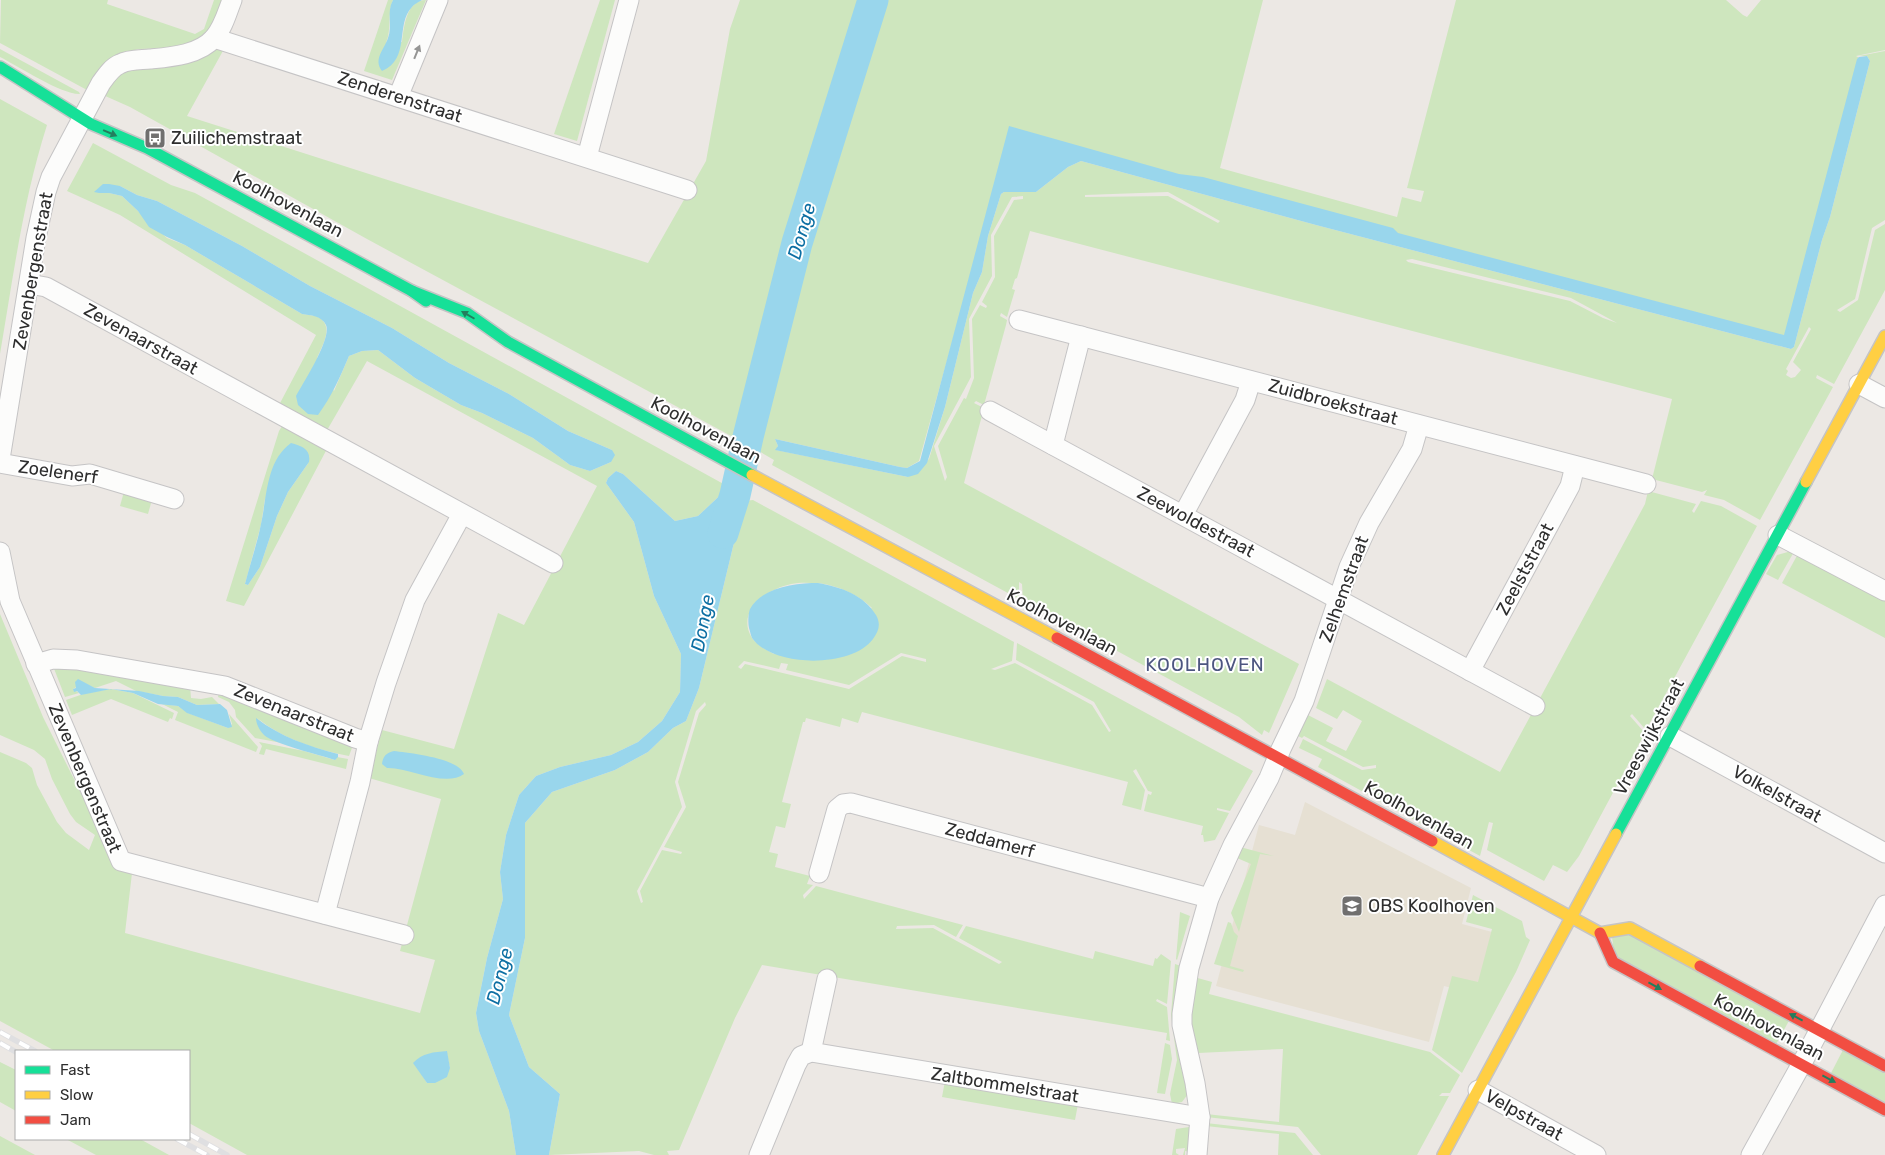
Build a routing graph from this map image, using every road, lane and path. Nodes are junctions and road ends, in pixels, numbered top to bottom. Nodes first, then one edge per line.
1 (232, 0) edge
2 (438, 0) edge
3 (629, 0) edge
4 (214, 38) junction
5 (0, 67) edge
6 (398, 97) junction
7 (89, 113) junction
8 (114, 122) dead end
9 (148, 148) junction
10 (587, 157) junction
11 (687, 190) dead end
12 (29, 284) junction
13 (412, 291) junction
14 (452, 319) dead end
15 (1019, 320) dead end
16 (468, 328) dead end
17 (1081, 336) junction
18 (1885, 336) edge
19 (508, 342) junction
20 (1251, 381) junction
21 (1859, 384) junction
22 (1885, 398) edge
23 (990, 411) dead end
24 (1419, 425) junction
25 (1053, 445) junction
26 (0, 459) edge
27 (0, 464) edge
28 (1575, 466) junction
29 (1646, 484) dead end
30 (174, 499) dead end
31 (462, 514) junction
32 (1183, 516) junction
33 (1778, 535) junction
34 (0, 552) edge
35 (553, 563) dead end
36 (1885, 591) edge
37 (1338, 599) junction
38 (36, 664) junction
39 (1470, 670) junction
40 (1535, 706) dead end
41 (1670, 736) junction
42 (368, 742) junction
43 (1278, 757) junction
44 (1885, 853) edge
45 (820, 873) dead end
46 (1209, 898) junction
47 (1885, 905) edge
48 (324, 914) junction
49 (1572, 917) junction
50 (1600, 933) junction
51 (404, 935) dead end
52 (827, 979) dead end
53 (1820, 1030) junction
54 (810, 1052) junction
55 (1801, 1065) junction
56 (1885, 1066) edge
57 (1478, 1090) junction
58 (1885, 1110) edge
59 (1200, 1117) junction
60 (759, 1155) edge
61 (1197, 1155) edge
62 (1443, 1155) edge
63 (1596, 1155) edge
64 (1751, 1155) edge

1 - 4 street
6 -> 2 street
3 - 10 street
4 - 6 street, Zenderenstraat
4 - 7 street
5 - 7 street, Koolhovenlaan
6 - 10 street, Zenderenstraat
7 -> 9 street, Koolhovenlaan
7 - 12 street, Zevenbergenstraat
8 - 9 street, Koolhovenlaan
9 - 13 street, Koolhovenlaan
10 - 11 street, Zenderenstraat
12 - 26 street, Zevenbergenstraat
12 - 31 street, Zevenaarstraat
13 - 14 street, Koolhovenlaan
19 -> 13 street, Koolhovenlaan
15 - 17 street, Zuidbroekstraat
16 - 19 street, Koolhovenlaan
17 - 20 street, Zuidbroekstraat
17 - 25 street
18 - 21 street, Vreeswijkstraat
19 - 43 street, Koolhovenlaan
20 - 24 street, Zuidbroekstraat
20 - 32 street
21 - 22 street
21 - 33 street, Vreeswijkstraat
23 - 25 street, Zeewoldestraat
24 - 28 street, Zuidbroekstraat
24 - 37 street, Zelhemstraat
25 - 32 street, Zeewoldestraat
27 - 30 street, Zoelenerf
28 - 29 street, Zuidbroekstraat
28 - 39 street, Zeelststraat
31 - 35 street, Zevenaarstraat
31 - 42 street, Zevenaarstraat
32 - 37 street, Zeewoldestraat
33 - 36 street
33 - 41 street, Vreeswijkstraat
34 - 38 street, Zevenbergenstraat
37 - 39 street
37 - 43 street, Zelhemstraat
38 - 42 street, Zevenaarstraat
38 - 48 street, Zevenbergenstraat
39 - 40 street
41 - 44 street, Volkelstraat
41 - 49 street, Vreeswijkstraat
42 - 48 street
43 - 46 street
43 - 49 street, Koolhovenlaan
45 - 46 street, Zeddamerf
46 - 59 street
47 - 53 street
48 - 51 street, Zevenbergenstraat
49 - 50 street, Koolhovenlaan
49 - 57 street, Vreeswijkstraat
53 -> 50 street, Koolhovenlaan
50 -> 55 street, Koolhovenlaan
52 - 54 street
53 - 55 street
53 - 56 street, Koolhovenlaan
54 - 59 street, Zaltbommelstraat
54 - 60 street
55 -> 58 street, Koolhovenlaan
55 - 64 street
57 - 62 street, Vreeswijkstraat
57 - 63 street, Velpstraat
59 - 61 street

